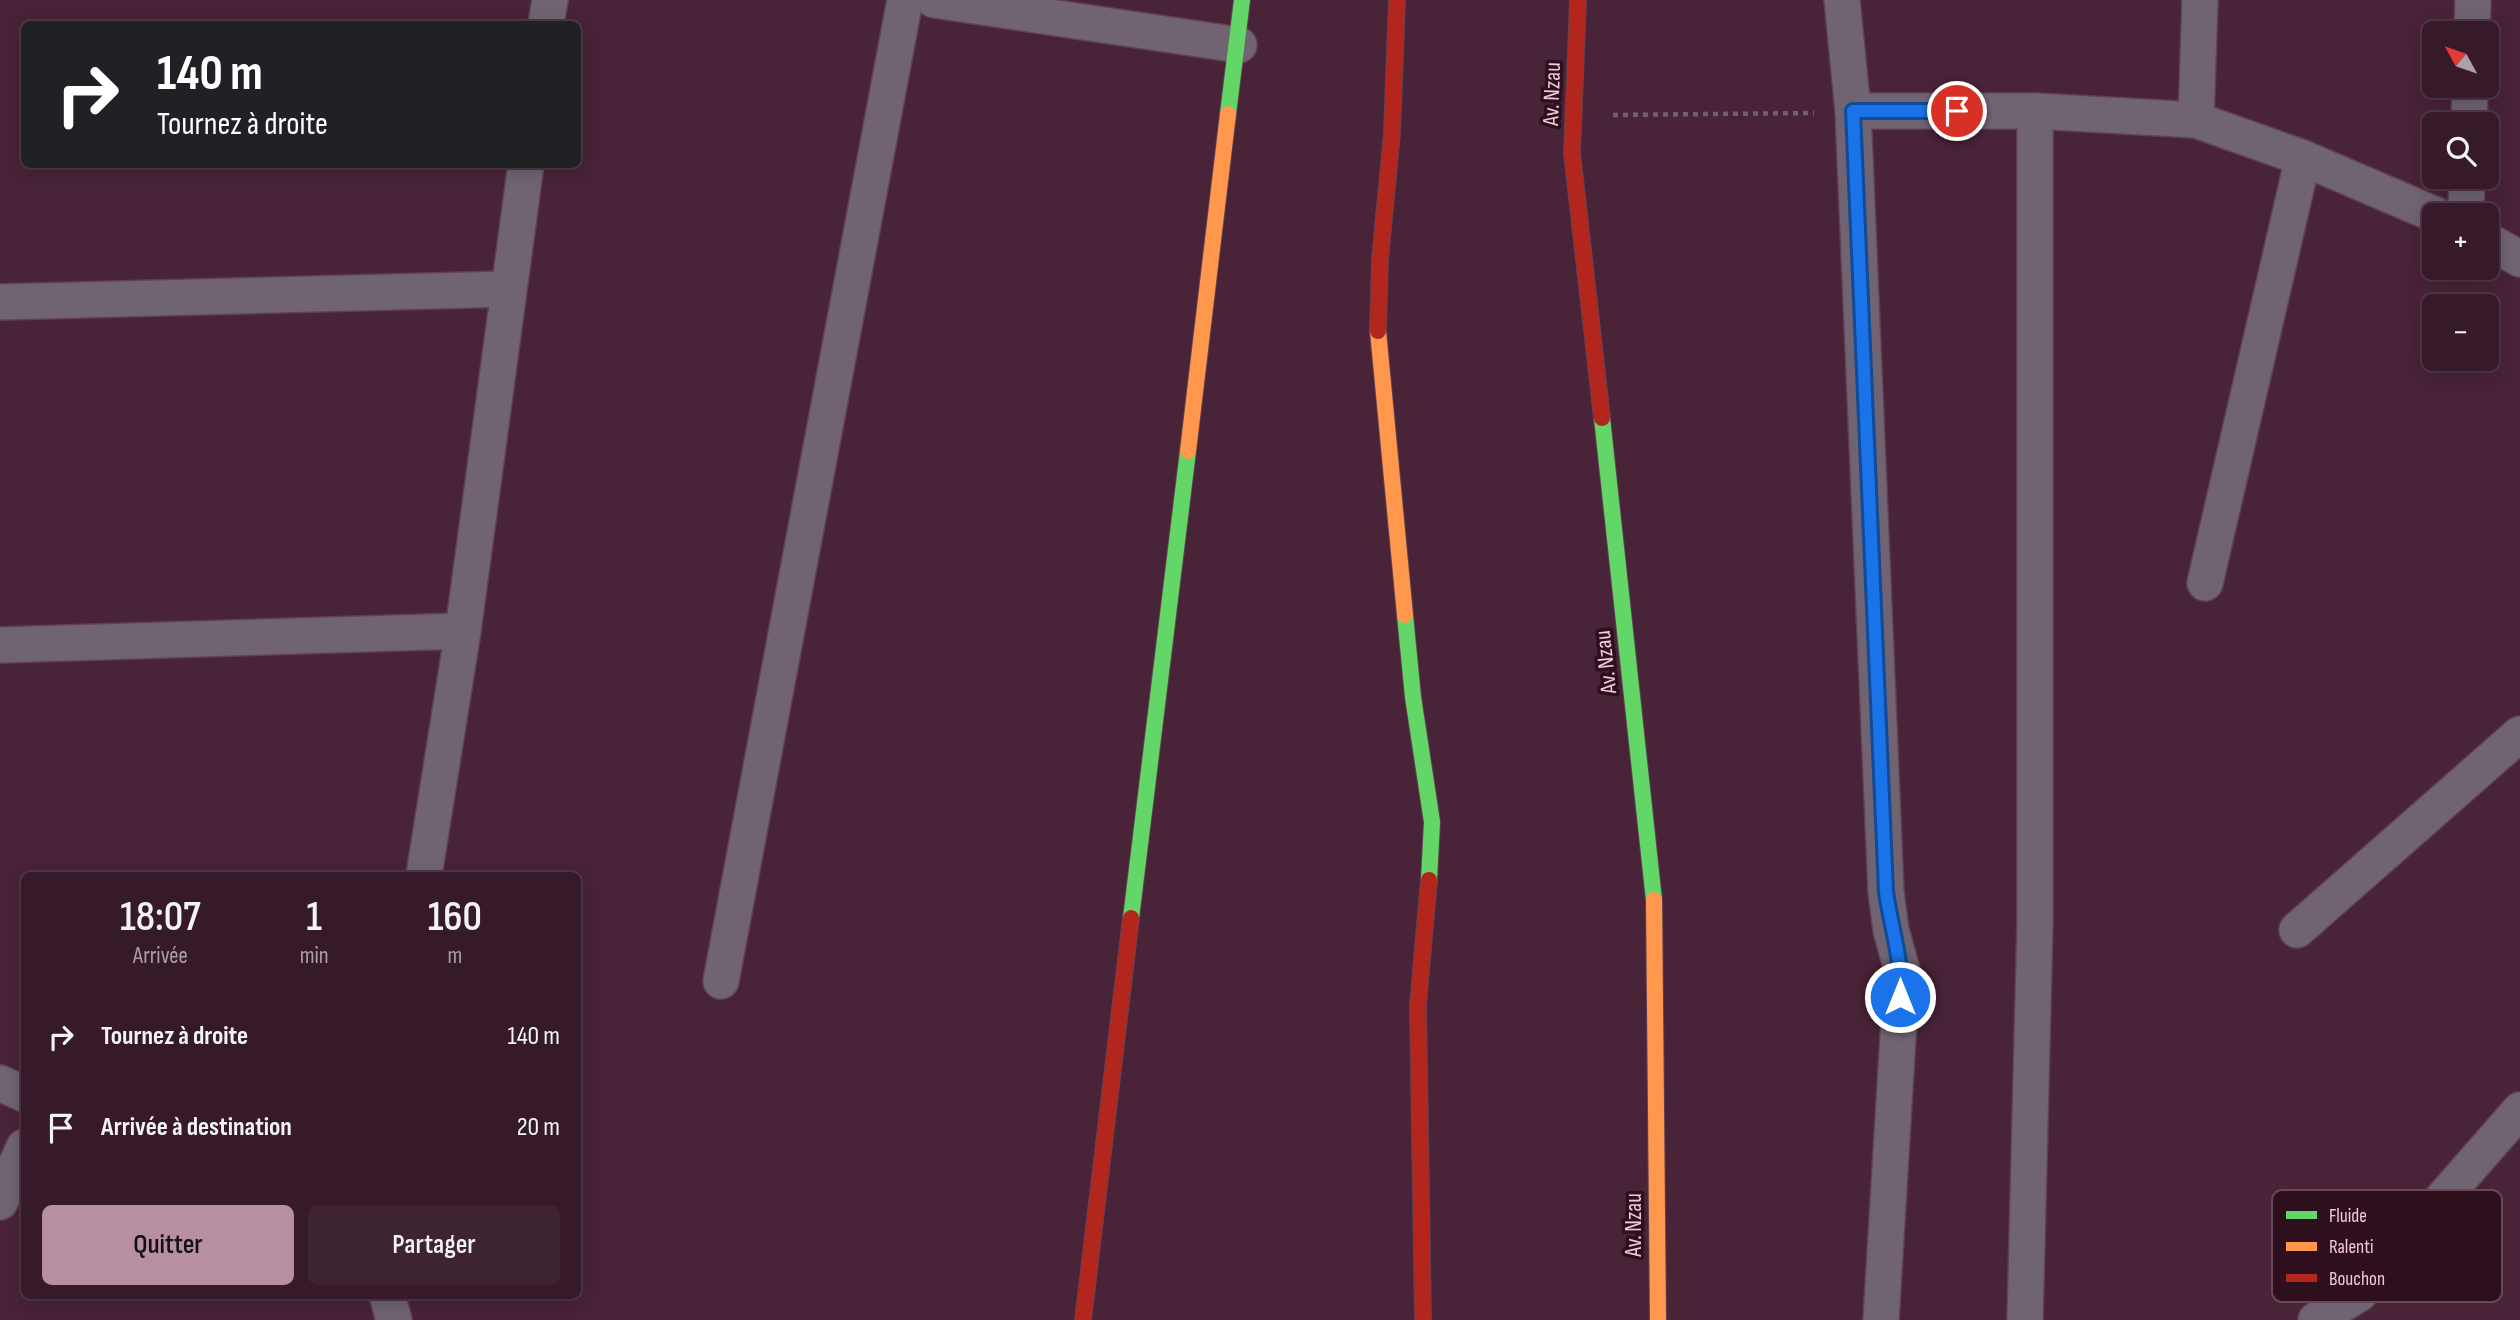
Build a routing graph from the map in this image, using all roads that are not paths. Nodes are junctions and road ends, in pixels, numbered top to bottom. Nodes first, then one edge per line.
1 (550, 0) edge
2 (905, 0) edge
3 (933, 0) edge
4 (1242, 0) edge
5 (1397, 0) edge
6 (1578, 0) edge
7 (1842, 0) edge
8 (2200, 0) edge
9 (2473, 0) edge
10 (546, 21) edge
11 (2472, 21) edge
12 (1239, 45) junction
13 (1853, 111) junction
14 (2035, 111) junction
15 (2196, 120) junction
16 (2303, 158) junction
17 (525, 168) edge
18 (2422, 209) edge
19 (2499, 247) edge
20 (2520, 260) edge
21 (509, 289) junction
22 (0, 302) edge
23 (2205, 583) dead end
24 (463, 631) junction
25 (0, 645) edge
26 (2520, 734) edge
27 (424, 872) edge
28 (2297, 930) dead end
29 (722, 981) dead end
30 (0, 1083) edge
31 (21, 1093) edge
32 (2520, 1110) edge
33 (21, 1154) edge
34 (2450, 1190) edge
35 (0, 1202) edge
36 (388, 1299) edge
37 (2346, 1302) edge
38 (394, 1320) edge
39 (1083, 1320) edge
40 (1423, 1320) edge
41 (1658, 1320) edge
42 (1881, 1320) edge
43 (2025, 1320) edge
44 (2316, 1320) edge

1 - 10 street
2 - 29 street
3 - 12 street
4 - 12 street
5 - 40 street
6 - 41 street, Av. Nzau
7 - 13 street
8 - 15 street
9 - 11 street
12 - 39 street
13 - 14 street
13 - 42 street
14 - 15 street
14 - 43 street
15 - 16 street
16 - 18 street
16 - 23 street
17 - 21 street
19 - 20 street
21 - 22 street
21 - 24 street
24 - 25 street
24 - 27 street
26 - 28 street
30 - 31 street
32 - 34 street
33 - 35 street
36 - 38 street
37 - 44 street

